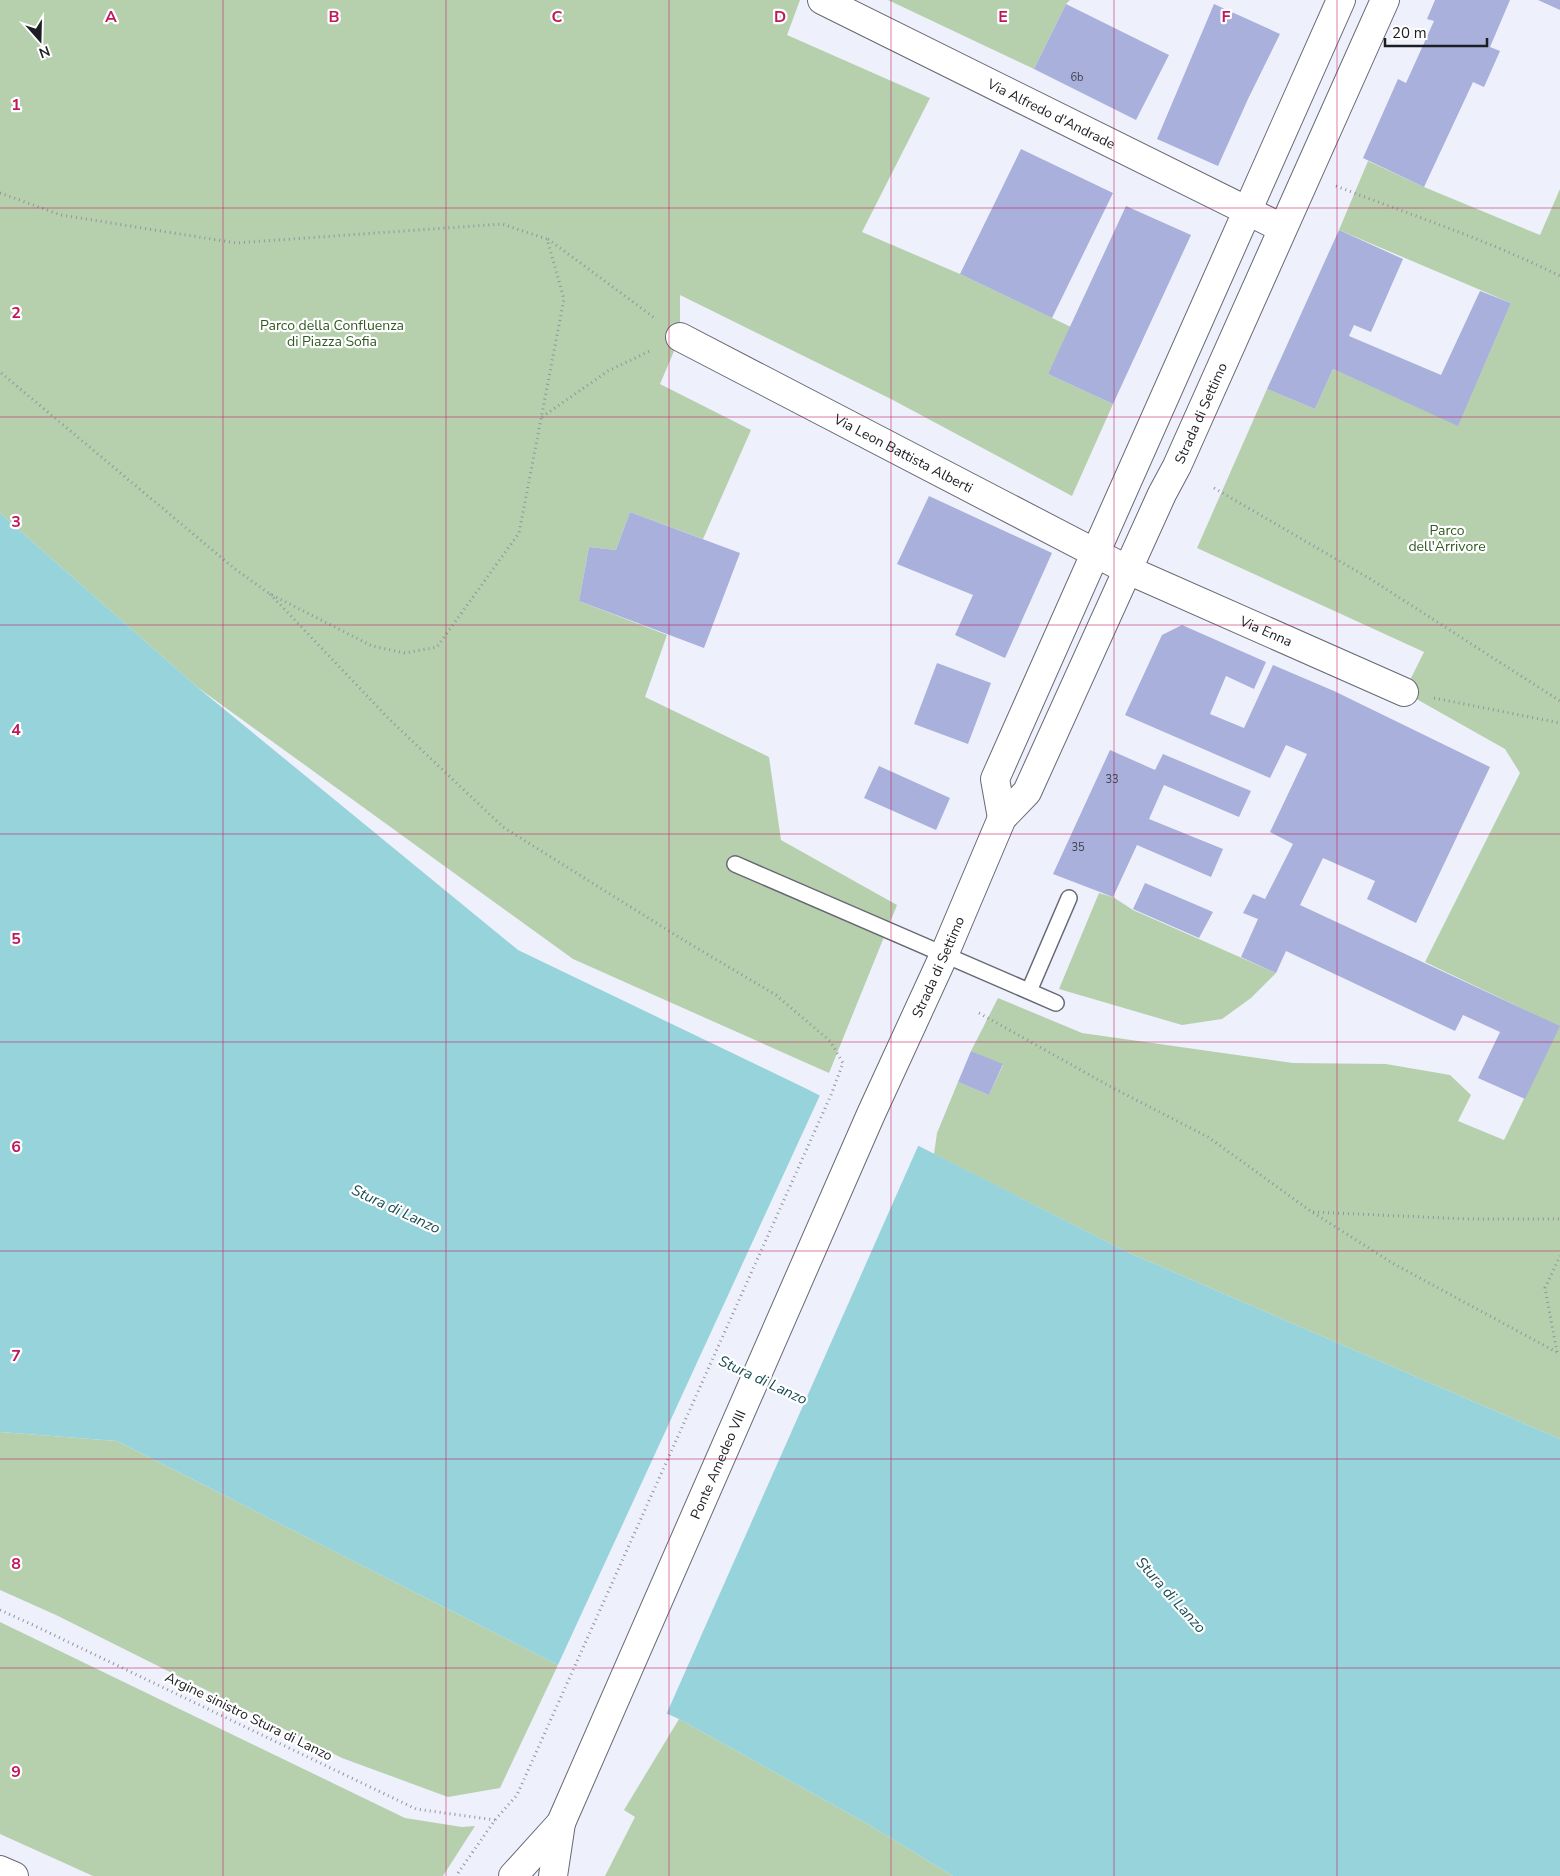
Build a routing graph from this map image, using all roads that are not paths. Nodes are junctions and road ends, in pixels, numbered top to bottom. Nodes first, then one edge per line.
1 (822, 0) edge
2 (1340, 0) edge
3 (1385, 0) edge
4 (1246, 210) junction
5 (1282, 228) junction
6 (680, 337) road end
7 (1094, 553) junction
8 (1128, 570) junction
9 (1404, 692) road end
10 (1002, 818) junction
11 (735, 864) dead end
12 (1069, 898) dead end
13 (944, 955) junction
14 (1029, 991) junction
15 (1056, 1003) dead end
16 (871, 1114) joint
17 (563, 1820) junction
18 (0, 1870) edge
19 (14, 1876) edge
20 (513, 1876) edge
21 (553, 1876) edge

1 - 4 main road, Via Alfredo d'Andrade
2 - 4 main road
3 - 5 main road, Strada di Settimo
4 - 5 main road, Via Alfredo d'Andrade
4 - 7 main road
5 - 8 main road, Strada di Settimo
6 - 7 main road, Via Leon Battista Alberti
7 - 8 main road, Via Leon Battista Alberti
7 - 10 main road
8 - 9 main road, Via Enna
8 - 10 main road, Strada di Settimo
10 - 13 main road, Strada di Settimo
11 - 13 lane
12 - 14 lane
13 - 14 lane
13 - 16 main road, Strada di Settimo
14 - 15 lane
16 - 17 main road, Ponte Amedeo VIII
17 - 20 main road
17 - 21 main road
18 - 19 main road

